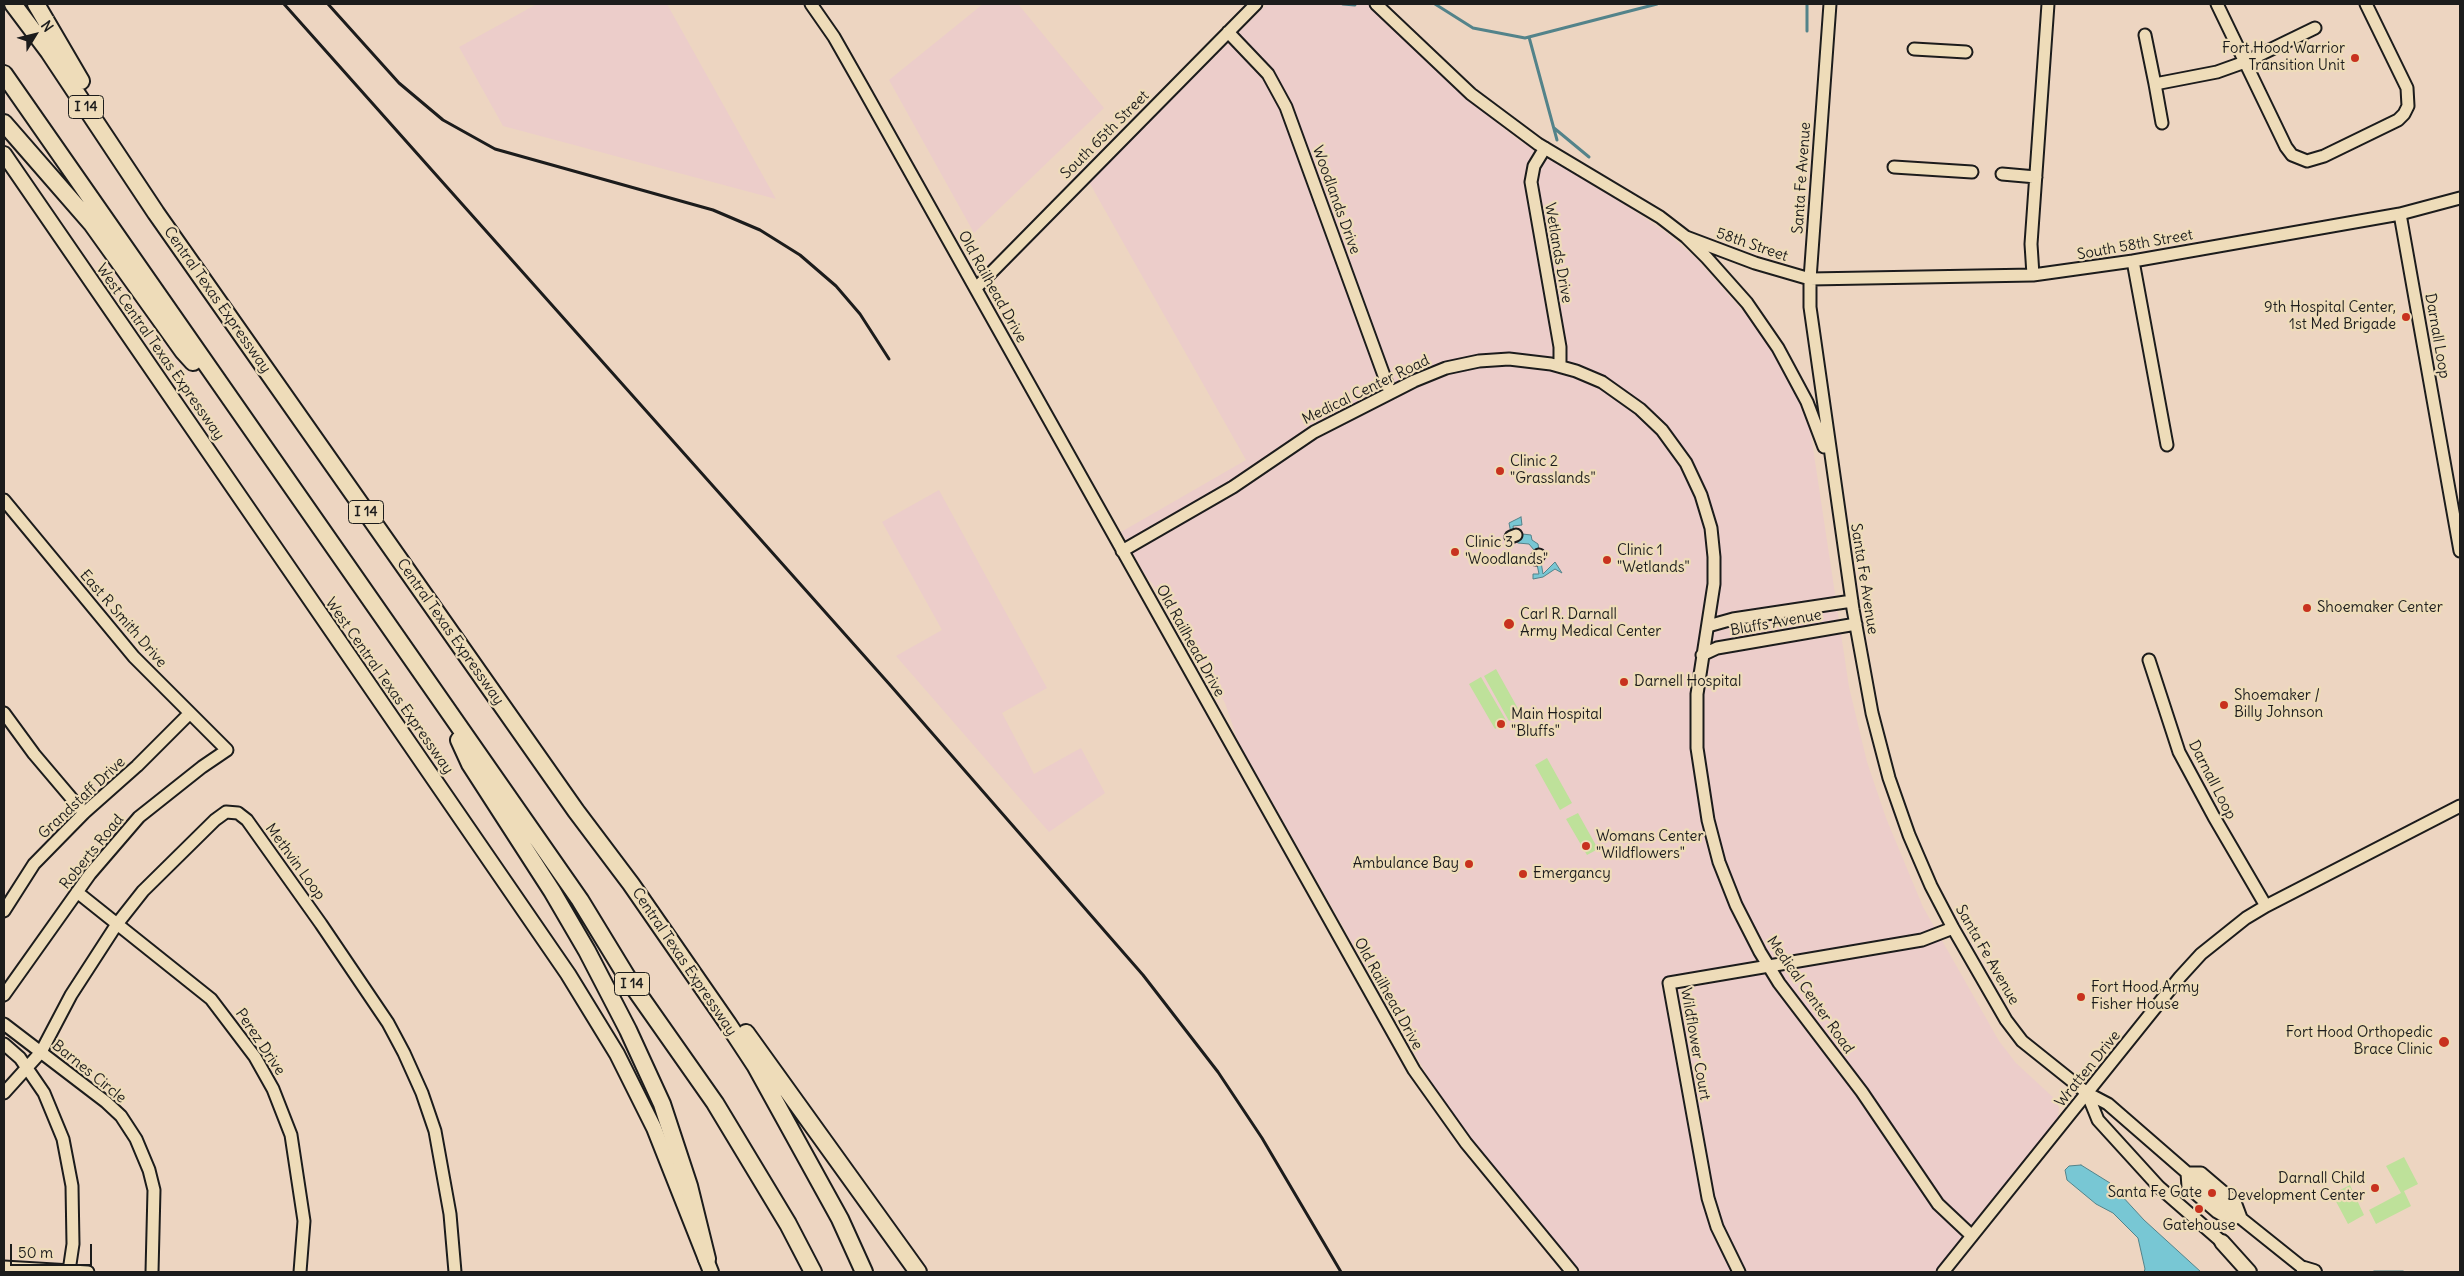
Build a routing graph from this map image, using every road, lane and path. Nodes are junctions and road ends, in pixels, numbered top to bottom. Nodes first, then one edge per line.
1 (13, 4) edge
2 (36, 4) edge
3 (811, 4) edge
4 (1256, 4) edge
5 (1376, 4) edge
6 (1830, 4) edge
7 (2048, 4) edge
8 (2217, 4) edge
9 (2366, 4) edge
10 (2315, 28) dead end
11 (1228, 32) junction
12 (2145, 35) dead end
13 (1914, 49) dead end
14 (1966, 52) dead end
15 (2245, 62) junction
16 (4, 74) edge
17 (2155, 84) junction
18 (4, 123) edge
19 (2162, 123) dead end
20 (1545, 148) junction
21 (4, 154) edge
22 (1894, 167) dead end
23 (1972, 172) dead end
24 (2002, 174) dead end
25 (2036, 177) junction
26 (2460, 198) edge
27 (156, 213) junction
28 (2400, 214) junction
29 (1686, 237) junction
30 (2133, 261) junction
31 (2033, 275) junction
32 (1810, 279) junction
33 (976, 288) junction
34 (1560, 366) junction
35 (1390, 392) junction
36 (229, 398) junction
37 (2166, 445) dead end
38 (1831, 465) junction
39 (4, 500) edge
40 (1122, 551) junction
41 (2460, 551) edge
42 (1852, 601) junction
43 (1856, 624) junction
44 (1708, 626) junction
45 (1702, 655) junction
46 (2149, 660) dead end
47 (441, 702) junction
48 (4, 713) edge
49 (189, 714) junction
50 (227, 750) joint
51 (2460, 806) edge
52 (84, 813) junction
53 (632, 884) junction
54 (77, 892) junction
55 (2266, 906) junction
56 (4, 911) edge
57 (117, 924) junction
58 (1953, 928) junction
59 (1768, 966) junction
60 (4, 995) edge
61 (4, 1024) edge
62 (4, 1044) edge
63 (41, 1052) junction
64 (28, 1068) junction
65 (4, 1093) edge
66 (2087, 1094) junction
67 (874, 1211) junction
68 (1972, 1236) junction
69 (2222, 1242) joint
70 (709, 1266) edge
71 (4, 1267) edge
72 (69, 1271) junction
73 (2309, 1271) edge
74 (88, 1272) edge
75 (152, 1272) edge
76 (300, 1272) edge
77 (455, 1272) edge
78 (813, 1272) edge
79 (864, 1272) edge
80 (912, 1272) edge
81 (918, 1272) edge
82 (1572, 1272) edge
83 (1738, 1272) edge
84 (1942, 1272) edge
85 (2249, 1272) edge

1 - 27 highway, Central Texas Expressway / I 14
2 - 27 highway
3 - 33 street, Old Railhead Drive
4 - 11 street, South 65th Street
5 - 20 street
6 - 32 street, Santa Fe Avenue
7 - 25 street
8 - 15 street
9 - 15 street
10 - 15 street
11 - 33 street, South 65th Street
11 - 35 street, Woodlands Drive
12 - 17 street
13 - 14 street
15 - 17 street
16 - 36 highway, I 14
17 - 19 street
18 - 36 highway
20 - 29 street
20 - 34 street, Wetlands Drive
21 - 70 main road, West Central Texas Expressway
22 - 23 street
24 - 25 street
25 - 31 street
26 - 28 street, South 58th Street
27 - 53 highway, Central Texas Expressway / I 14
28 - 30 street, South 58th Street
28 - 41 street, Darnall Loop
29 - 32 street, 58th Street
29 - 38 street
30 - 31 street, South 58th Street
30 - 37 street
31 - 32 street, South 58th Street
32 - 38 street, Santa Fe Avenue
33 - 40 street, Old Railhead Drive
34 - 35 street, Medical Center Road
34 - 44 street, Medical Center Road
35 - 40 street, Medical Center Road
36 - 47 highway, I 14
38 - 42 street, Santa Fe Avenue
39 - 49 street, East R Smith Drive
40 - 82 street, Old Railhead Drive
42 - 43 street, Santa Fe Avenue
42 - 44 street, Bluffs Avenue
43 - 45 street, Bluffs Avenue
43 - 58 street, Santa Fe Avenue
44 - 45 street, Medical Center Road
45 - 59 street, Medical Center Road
46 - 55 street, Darnall Loop
47 - 70 highway
47 - 78 highway, I 14
48 - 52 street
49 - 50 street, East R Smith Drive
49 - 52 street, Grandstaff Drive
50 - 54 street, Roberts Road
51 - 55 street, Wratten Drive
52 - 56 street, Grandstaff Drive
53 - 67 highway
53 - 79 highway, Central Texas Expressway / I 14
54 - 57 street, Perez Drive
54 - 60 street, Roberts Road
55 - 66 street, Wratten Drive
57 - 63 street, Methvin Loop
57 - 76 street, Perez Drive
57 - 77 street, Methvin Loop
58 - 59 street, Wildflower Court
58 - 66 street, Santa Fe Avenue
59 - 68 street, Medical Center Road
59 - 83 street, Wildflower Court
61 - 63 street, Barnes Circle
62 - 64 street
63 - 64 street, Methvin Loop
63 - 75 street, Barnes Circle
64 - 65 street, Methvin Loop
64 - 72 street
66 - 68 street, Wratten Drive
66 - 69 street
66 - 73 street, Santa Fe Avenue
67 - 80 highway
67 - 81 highway
68 - 84 street, Wratten Drive
69 - 85 main road
71 - 72 street
72 - 74 street

